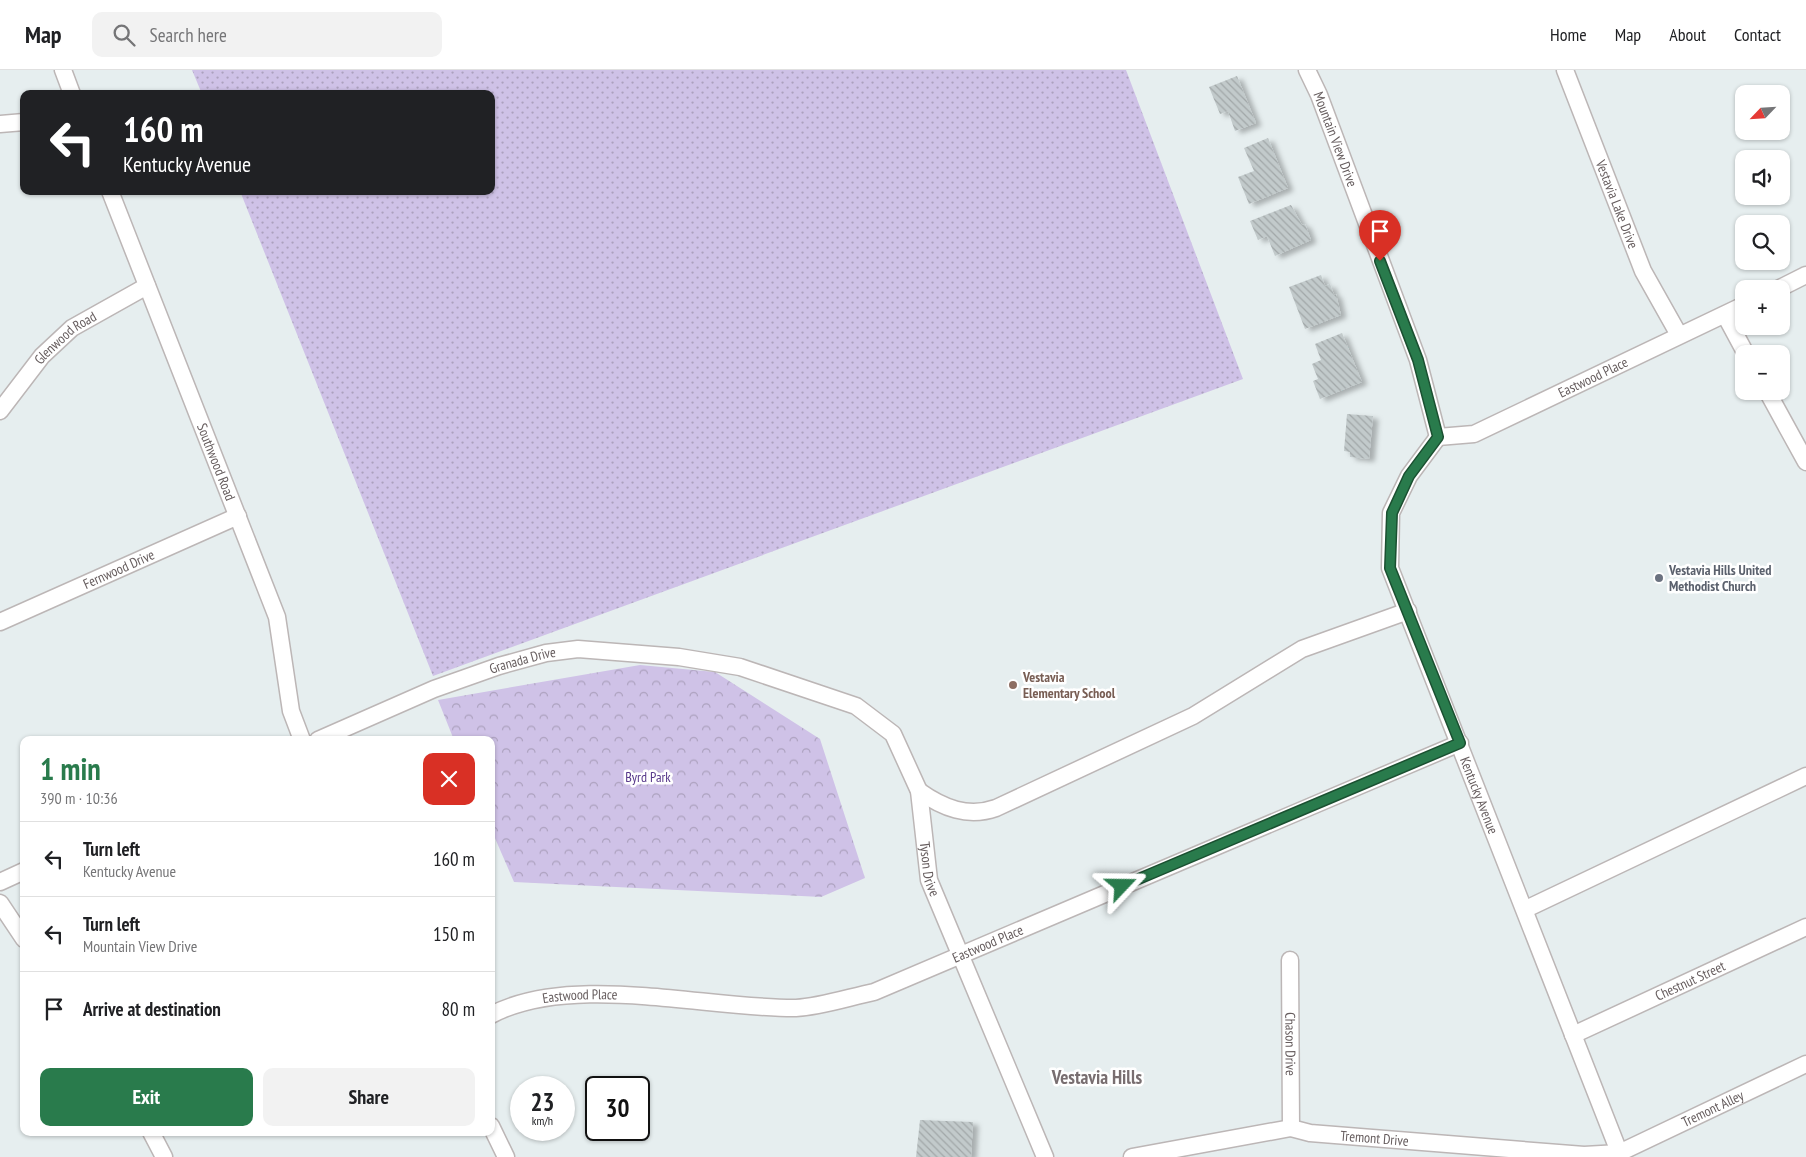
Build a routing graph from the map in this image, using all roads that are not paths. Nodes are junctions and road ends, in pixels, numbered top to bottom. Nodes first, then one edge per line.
1 (63, 70) edge
2 (1307, 70) edge
3 (1565, 70) edge
4 (70, 90) edge
5 (20, 122) edge
6 (0, 124) edge
7 (112, 195) edge
8 (1806, 275) edge
9 (1790, 283) edge
10 (147, 286) junction
11 (1735, 310) edge
12 (1725, 315) junction
13 (1679, 335) junction
14 (1741, 345) edge
15 (1772, 400) edge
16 (0, 412) edge
17 (1438, 437) junction
18 (1806, 462) edge
19 (238, 516) junction
20 (1408, 610) junction
21 (0, 622) edge
22 (740, 666) joint
23 (301, 736) edge
24 (327, 736) edge
25 (1460, 743) junction
26 (1806, 776) edge
27 (919, 791) junction
28 (20, 872) edge
29 (0, 882) edge
30 (0, 903) edge
31 (1526, 910) junction
32 (1806, 927) edge
33 (20, 932) edge
34 (960, 954) junction
35 (1290, 960) dead end
36 (495, 1013) edge
37 (1573, 1035) junction
38 (1806, 1064) edge
39 (1291, 1128) junction
40 (495, 1134) edge
41 (153, 1136) edge
42 (1620, 1155) edge
43 (164, 1157) edge
44 (506, 1157) edge
45 (1045, 1157) edge
46 (1132, 1157) edge

1 - 4 street
2 - 17 street, Mountain View Drive
3 - 13 street, Vestavia Lake Drive
5 - 6 street
7 - 10 street, Southwood Road
8 - 9 street
10 - 16 street, Glenwood Road
10 - 19 street, Southwood Road
11 - 12 street, Eastwood Place
12 - 13 street, Eastwood Place
12 - 14 street
13 - 17 street, Eastwood Place
15 - 18 street
17 - 20 street, Kentucky Avenue
19 - 21 street, Fernwood Drive
19 - 23 street, Southwood Road
20 - 25 street, Kentucky Avenue
20 - 27 street
22 - 24 street, Granada Drive
22 - 27 street, Tyson Drive
25 - 31 street, Kentucky Avenue
25 - 34 street, Eastwood Place
26 - 31 street
27 - 34 street, Tyson Drive
28 - 29 street
30 - 33 street
31 - 37 street, Kentucky Avenue
32 - 37 street, Chestnut Street
34 - 36 street, Eastwood Place
34 - 45 street, Tyson Drive
35 - 39 street, Chason Drive
37 - 42 street, Kentucky Avenue
38 - 42 street, Tremont Alley
39 - 42 street, Tremont Drive
39 - 46 street, Tremont Drive
40 - 44 street
41 - 43 street

